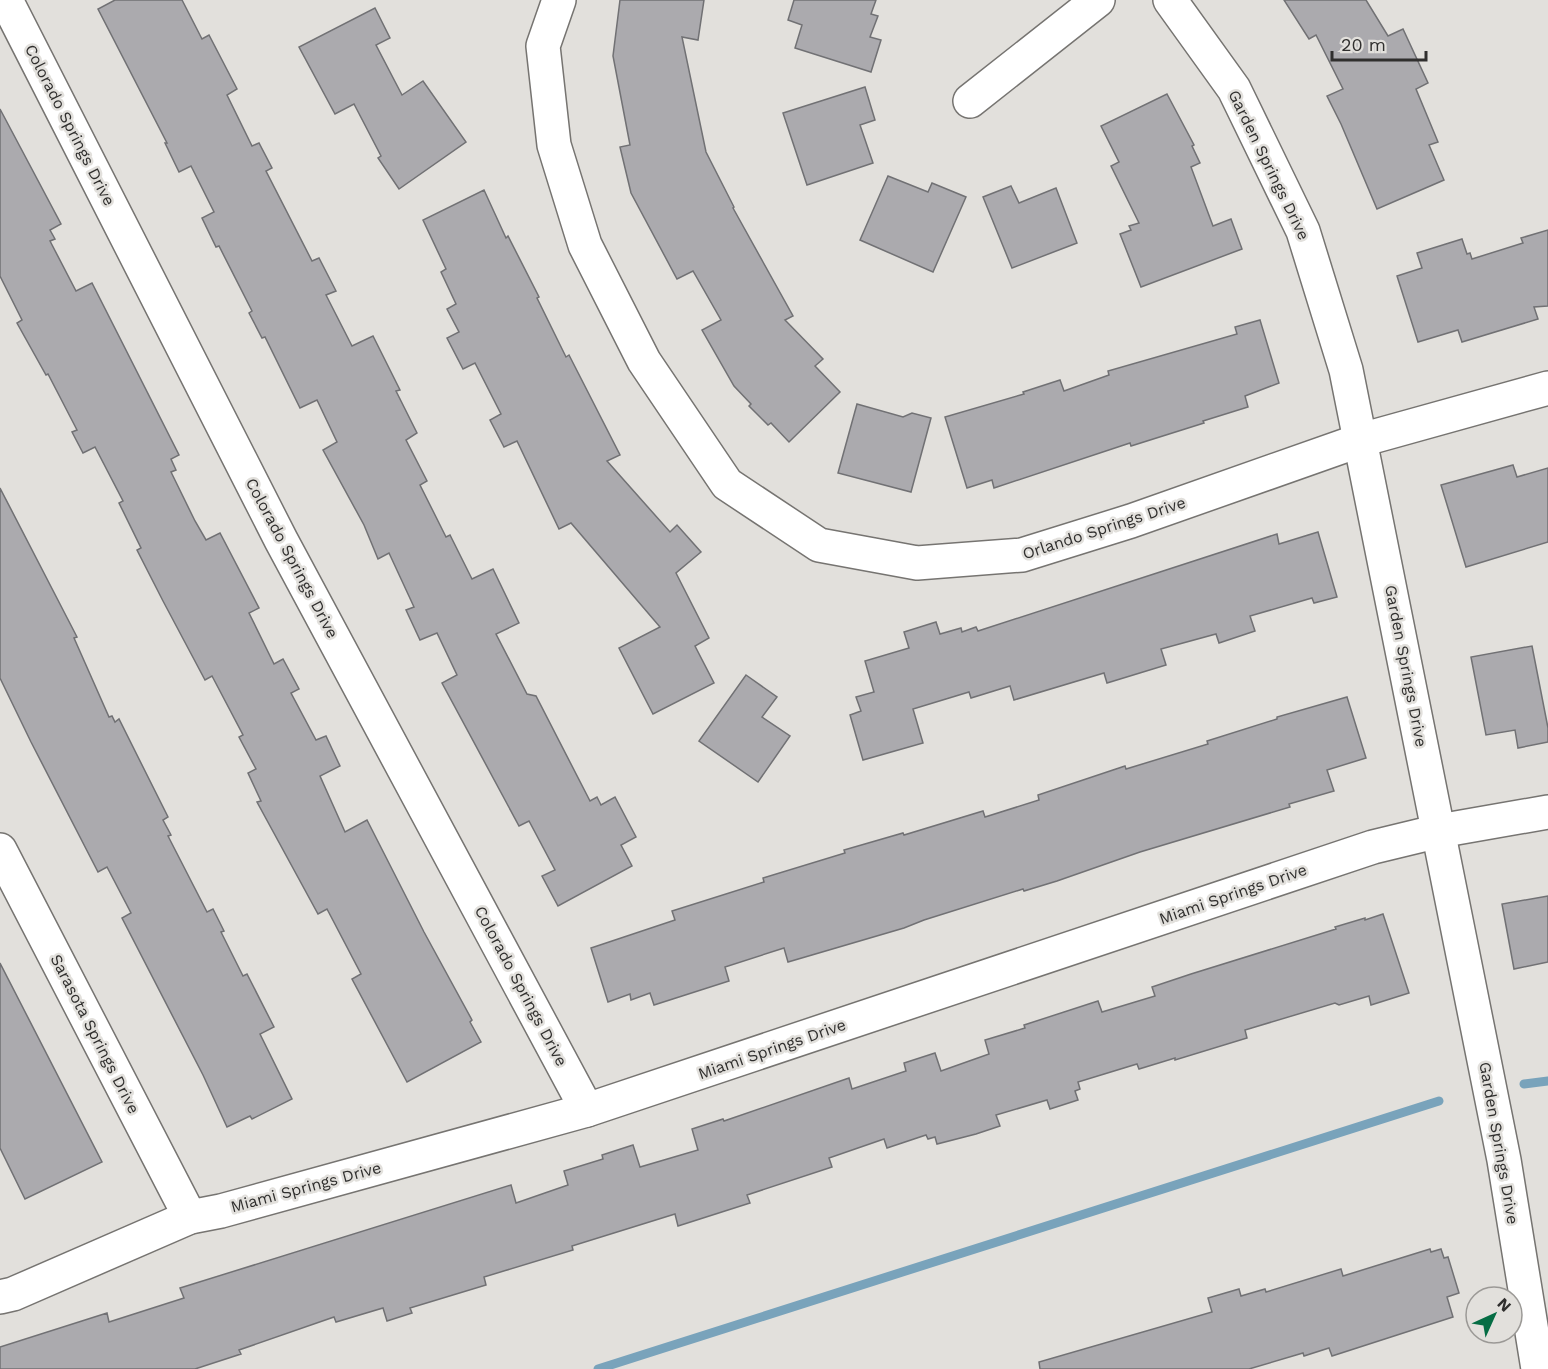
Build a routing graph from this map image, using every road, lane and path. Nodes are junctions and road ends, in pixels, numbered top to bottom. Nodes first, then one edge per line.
1 (6, 0) edge
2 (559, 0) edge
3 (1098, 0) edge
4 (1170, 0) edge
5 (970, 101) dead end
6 (1548, 388) edge
7 (1361, 440) junction
8 (1548, 812) edge
9 (1438, 831) junction
10 (0, 850) edge
11 (587, 1110) junction
12 (190, 1217) junction
13 (0, 1297) edge
14 (1538, 1367) edge

1 - 11 street, Colorado Springs Drive
2 - 7 street, Orlando Springs Drive
3 - 5 street
4 - 7 street, Garden Springs Drive
6 - 7 street, Orlando Springs Drive
7 - 9 street, Garden Springs Drive
8 - 9 street, Miami Springs Drive
9 - 11 street, Miami Springs Drive
9 - 14 street, Garden Springs Drive
10 - 12 street, Sarasota Springs Drive
11 - 12 street, Miami Springs Drive
12 - 13 street, Miami Springs Drive

